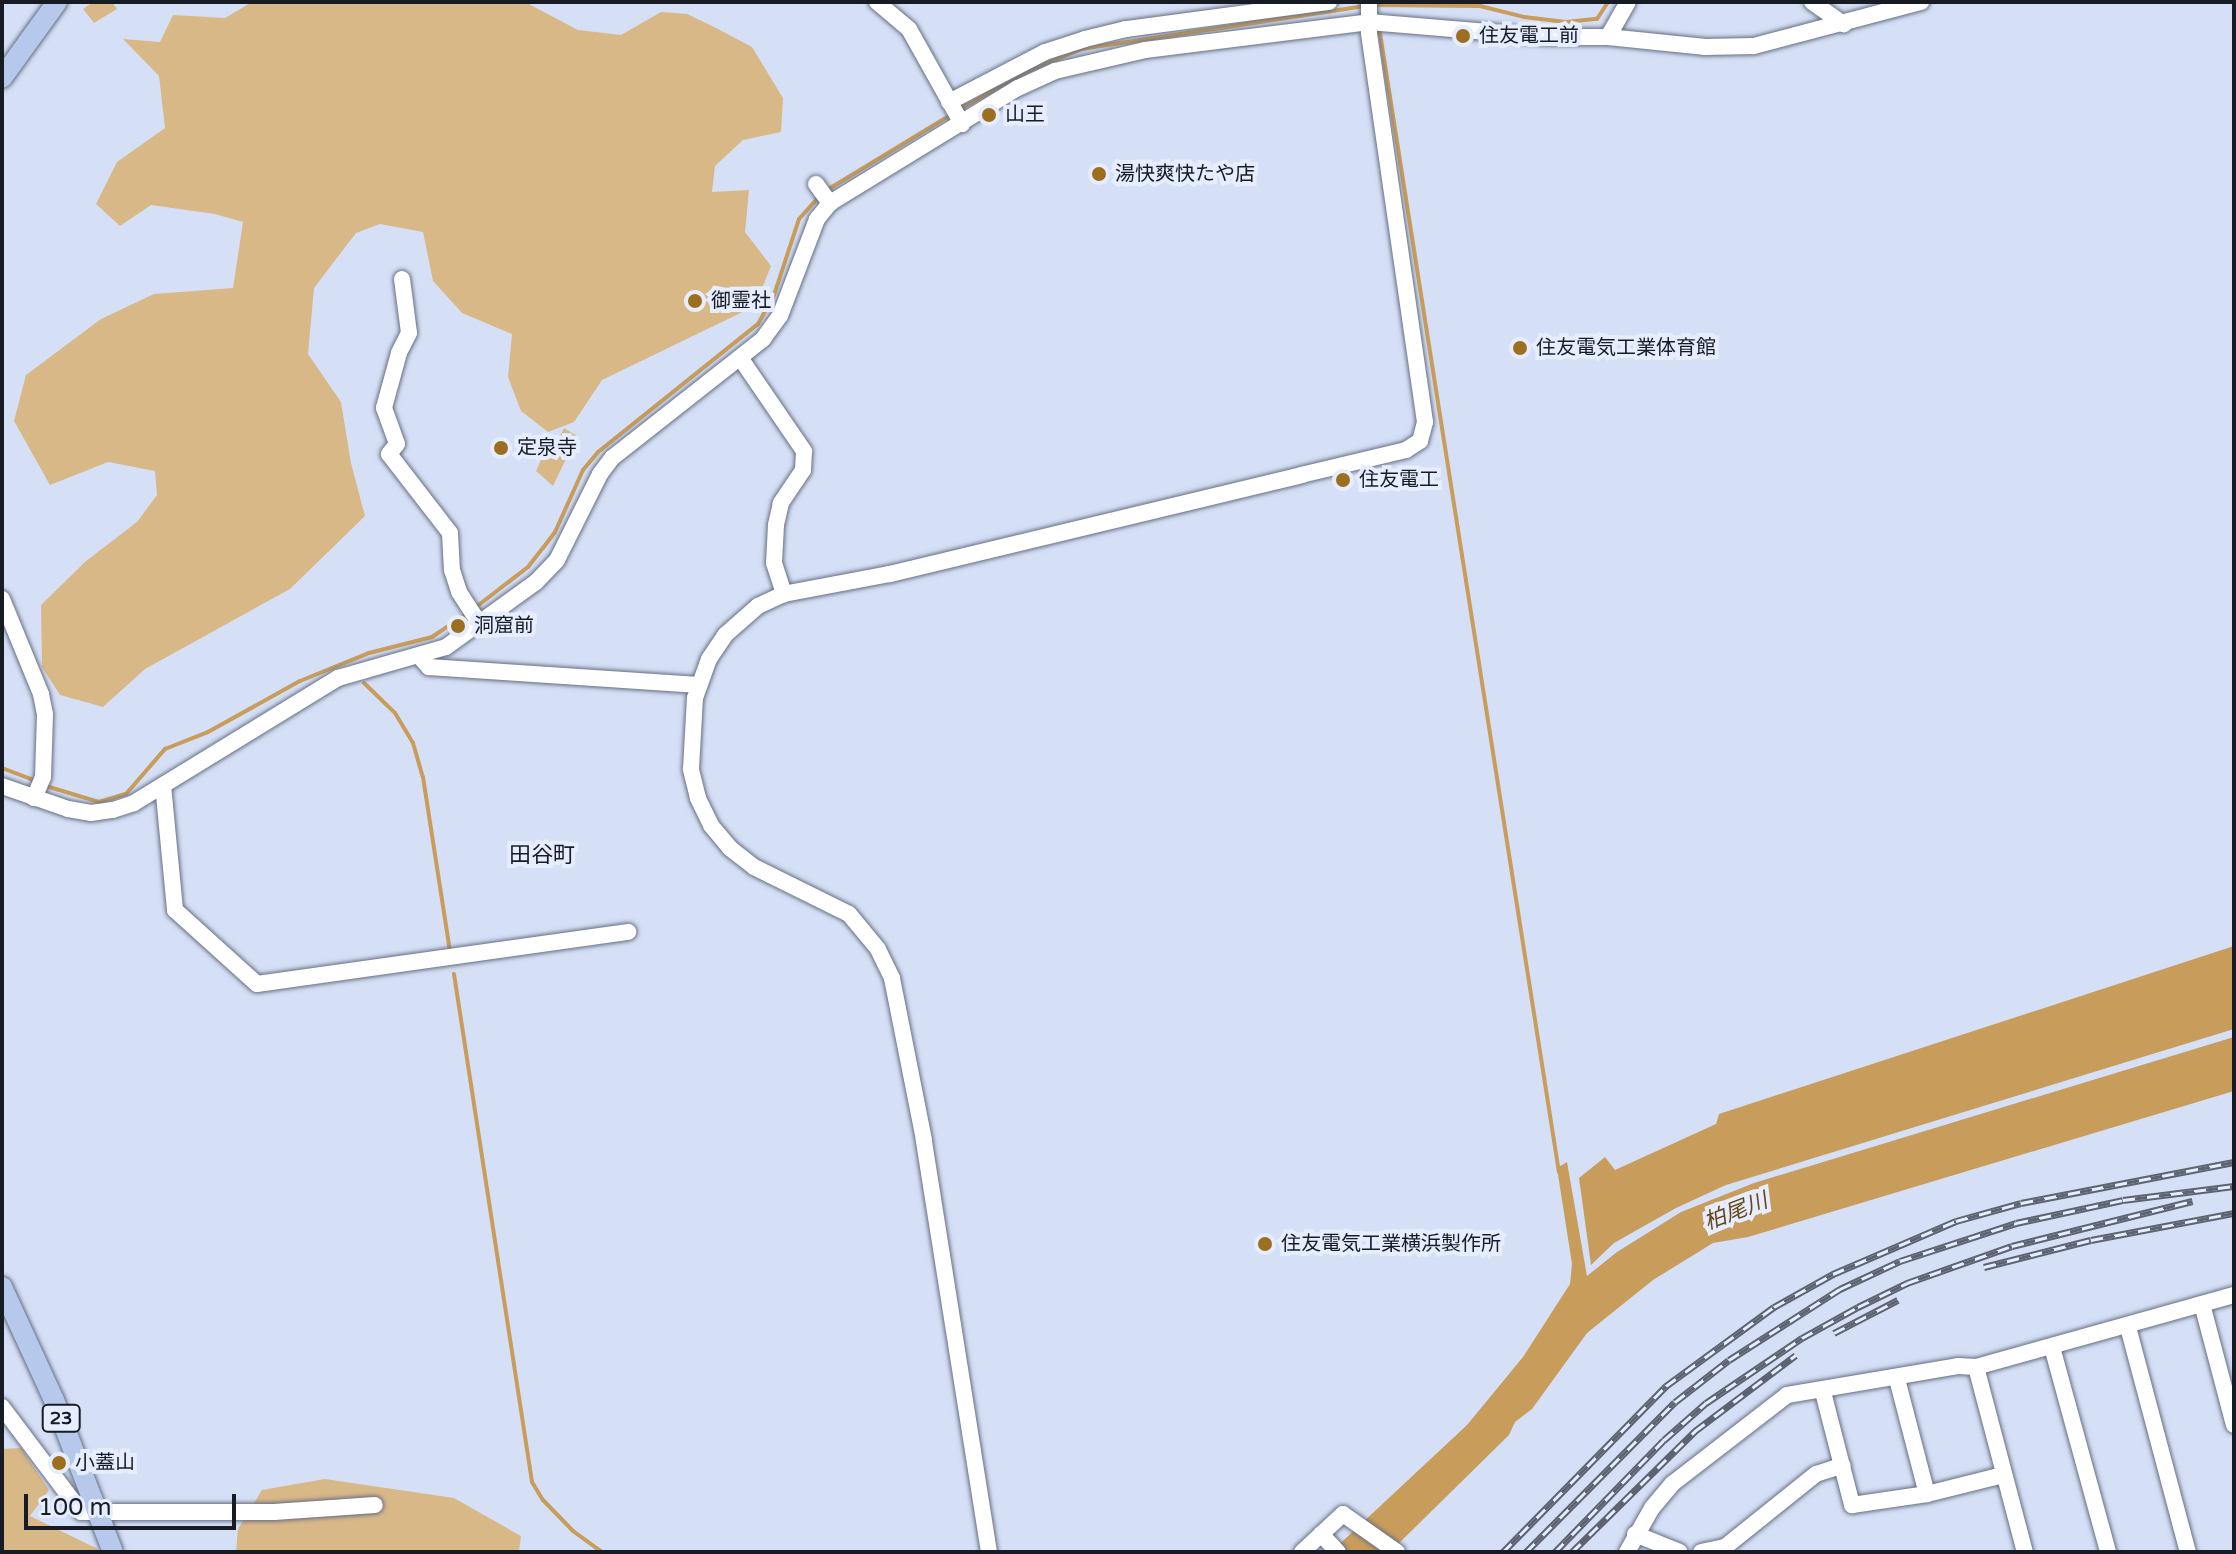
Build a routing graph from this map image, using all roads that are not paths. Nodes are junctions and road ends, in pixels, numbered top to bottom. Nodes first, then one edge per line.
1 (877, 2) edge
2 (1329, 2) edge
3 (1628, 2) edge
4 (1812, 2) edge
5 (1921, 2) edge
6 (51, 4) edge
7 (1371, 12) edge
8 (1844, 24) junction
9 (1608, 37) junction
10 (2, 78) edge
11 (949, 102) junction
12 (962, 124) junction
13 (402, 279) dead end
14 (741, 359) junction
15 (784, 594) junction
16 (2, 599) edge
17 (474, 615) junction
18 (419, 656) junction
19 (698, 685) junction
20 (163, 785) junction
21 (2, 786) edge
22 (39, 787) junction
23 (628, 932) dead end
24 (2, 1287) edge
25 (2234, 1295) edge
26 (2202, 1304) junction
27 (2128, 1327) junction
28 (2052, 1347) junction
29 (1976, 1367) junction
30 (1897, 1379) junction
31 (1823, 1392) junction
32 (2, 1407) edge
33 (2234, 1425) edge
34 (1843, 1465) junction
35 (2003, 1475) junction
36 (1927, 1494) junction
37 (375, 1505) dead end
38 (100, 1512) junction
39 (1635, 1534) junction
40 (1331, 1544) edge
41 (113, 1552) edge
42 (989, 1552) edge
43 (1302, 1552) edge
44 (1397, 1552) edge
45 (1627, 1552) edge
46 (1680, 1552) edge
47 (1701, 1552) edge
48 (2025, 1552) edge
49 (2108, 1552) edge
50 (2188, 1552) edge

1 - 11 street
2 - 11 street
3 - 9 street
4 - 8 street
5 - 8 street
6 - 10 main road
7 - 9 street
7 - 12 street
7 - 15 street
8 - 9 street
11 - 12 street
12 - 14 street
13 - 17 street
14 - 15 street
14 - 17 street
15 - 19 street
16 - 22 street
17 - 18 street
18 - 19 street
18 - 20 street
19 - 42 street
20 - 22 street
20 - 23 street
21 - 22 street
24 - 38 main road, 23
25 - 26 street
26 - 27 street
26 - 33 street
27 - 28 street
27 - 50 street
28 - 29 street
28 - 49 street
29 - 30 street
29 - 35 street
30 - 31 street
30 - 36 street
31 - 34 street
31 - 39 street
32 - 38 street
34 - 36 street
34 - 47 street
35 - 36 street
35 - 48 street
37 - 38 street
38 - 41 main road, 23
39 - 45 street
39 - 46 street
40 - 43 street
40 - 44 street

